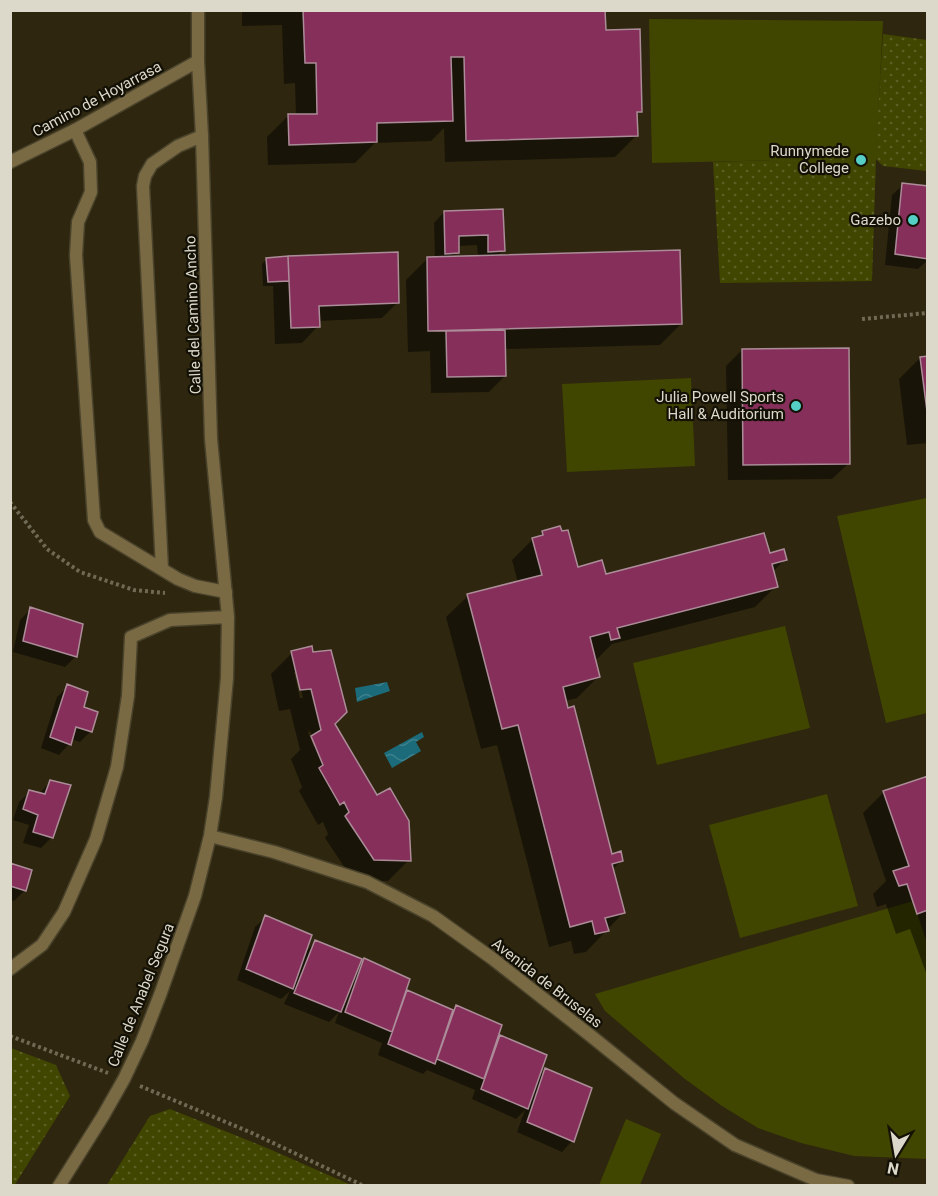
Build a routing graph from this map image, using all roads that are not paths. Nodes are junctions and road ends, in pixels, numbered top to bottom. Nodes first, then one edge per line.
1 (198, 10) edge
2 (198, 61) junction
3 (75, 130) junction
4 (202, 136) junction
5 (10, 162) edge
6 (162, 569) junction
7 (226, 592) junction
8 (228, 617) junction
9 (210, 836) junction
10 (10, 969) edge
11 (59, 1185) edge
12 (848, 1185) edge

1 - 2 street, Calle del Camino Ancho
2 - 3 street, Camino de Hoyarrasa
2 - 4 street, Calle del Camino Ancho
3 - 5 street, Camino de Hoyarrasa
3 - 6 street
4 - 6 street
4 - 7 street, Calle del Camino Ancho
6 - 7 street
7 - 8 street, Calle del Camino Ancho
8 - 9 street, Calle del Camino Ancho
8 - 10 street
9 - 11 street, Calle de Anabel Segura
9 - 12 street, Avenida de Bruselas

